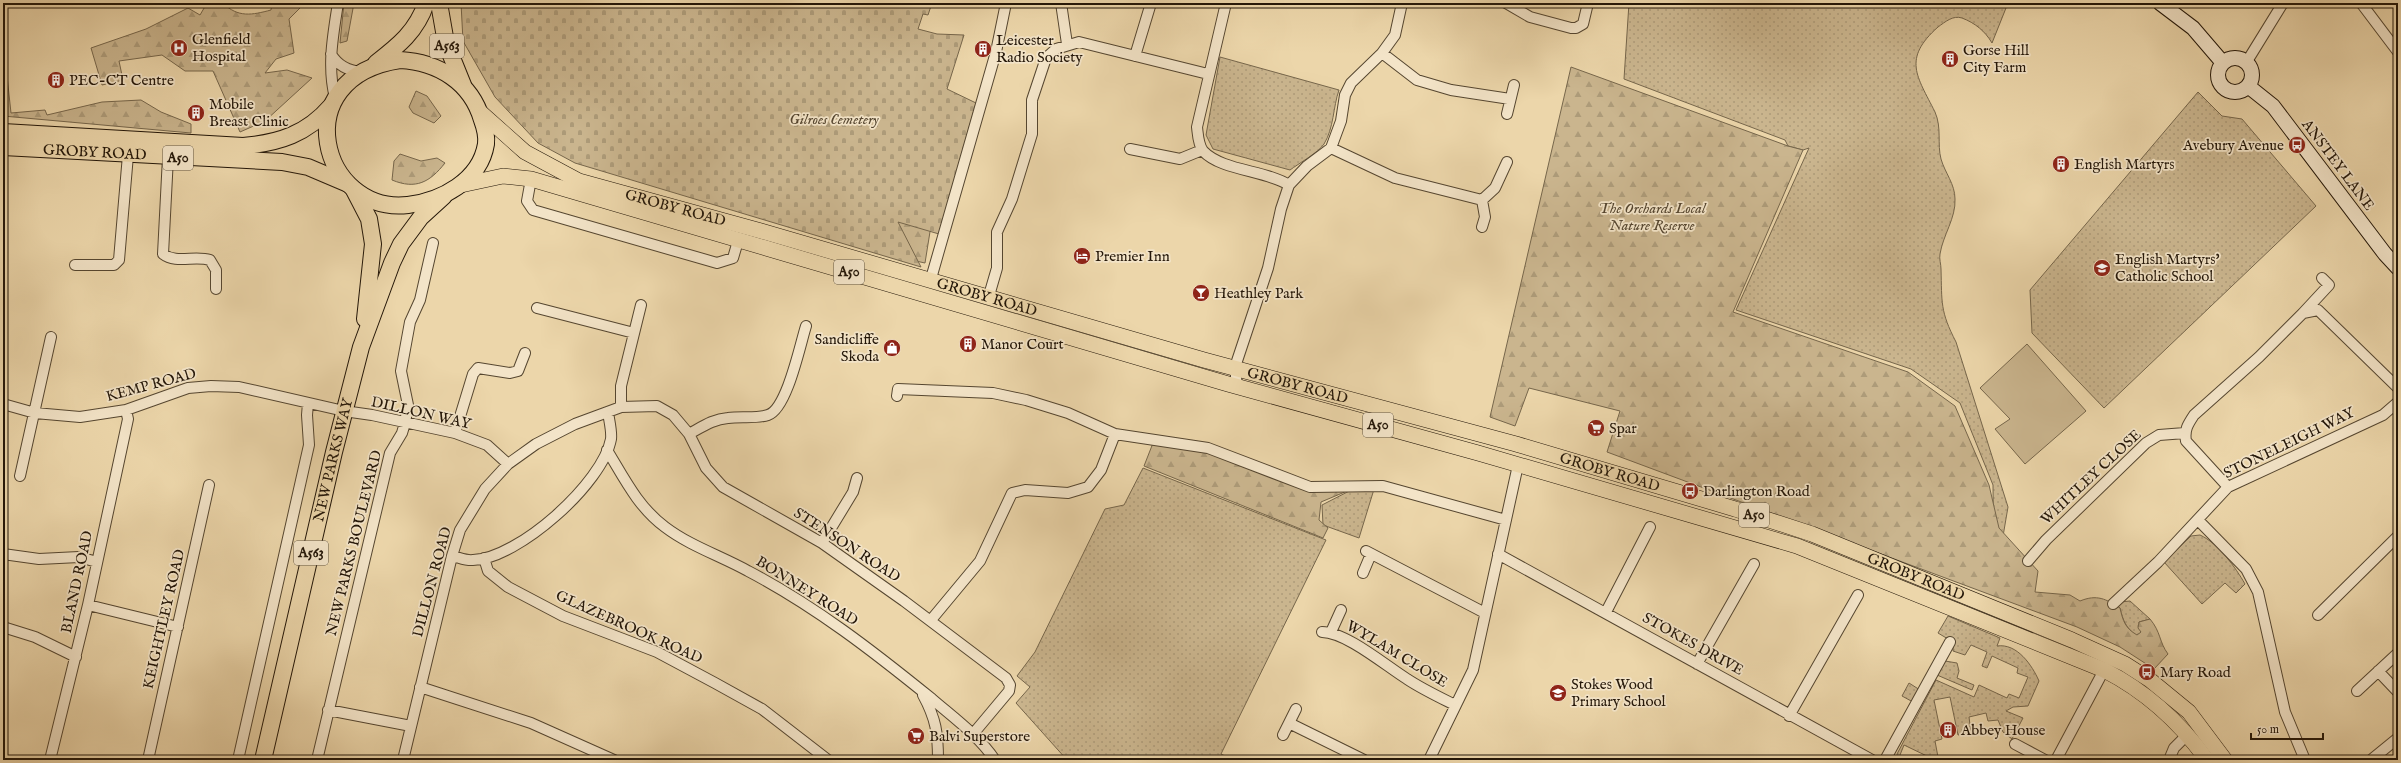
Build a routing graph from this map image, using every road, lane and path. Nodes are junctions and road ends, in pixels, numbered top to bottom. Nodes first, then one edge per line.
1 (338, 3) edge
2 (426, 3) edge
3 (440, 3) edge
4 (1006, 3) edge
5 (1061, 3) edge
6 (1150, 3) edge
7 (1226, 3) edge
8 (1402, 3) edge
9 (1506, 3) edge
10 (1588, 3) edge
11 (2160, 3) edge
12 (2282, 3) edge
13 (2362, 3) edge
14 (1067, 44) junction
15 (2398, 52) edge
16 (1382, 53) junction
17 (331, 54) junction
18 (1135, 56) junction
19 (2223, 63) junction
20 (2246, 63) junction
21 (367, 69) junction
22 (1208, 74) junction
23 (463, 85) junction
24 (1514, 85) dead end
25 (2248, 86) junction
26 (1510, 99) junction
27 (333, 102) junction
28 (479, 111) junction
29 (1507, 114) dead end
30 (3, 132) edge
31 (3, 147) edge
32 (1331, 148) junction
33 (1130, 149) dead end
34 (1202, 150) junction
35 (128, 155) junction
36 (168, 157) junction
37 (1507, 162) dead end
38 (531, 179) junction
39 (461, 185) junction
40 (1289, 185) junction
41 (351, 187) junction
42 (444, 196) junction
43 (1482, 200) junction
44 (1482, 228) dead end
45 (738, 241) junction
46 (433, 243) dead end
47 (75, 265) dead end
48 (2398, 268) edge
49 (2322, 278) dead end
50 (930, 282) junction
51 (216, 289) dead end
52 (988, 299) junction
53 (641, 305) dead end
54 (537, 308) dead end
55 (2303, 312) junction
56 (806, 326) dead end
57 (634, 334) junction
58 (51, 338) dead end
59 (361, 347) junction
60 (525, 353) dead end
61 (1234, 367) junction
62 (1236, 386) junction
63 (2398, 388) edge
64 (897, 396) dead end
65 (2398, 402) edge
66 (308, 403) junction
67 (3, 404) edge
68 (621, 407) junction
69 (126, 410) junction
70 (344, 411) junction
71 (608, 412) junction
72 (35, 413) junction
73 (405, 423) junction
74 (2185, 432) junction
75 (455, 433) junction
76 (689, 434) junction
77 (1115, 434) junction
78 (607, 450) junction
79 (508, 464) junction
80 (1518, 465) junction
81 (20, 476) dead end
82 (857, 478) dead end
83 (209, 485) dead end
84 (2228, 487) junction
85 (1506, 520) junction
86 (2198, 520) junction
87 (1650, 527) dead end
88 (2398, 536) edge
89 (822, 543) junction
90 (3, 554) edge
91 (1498, 554) junction
92 (452, 556) junction
93 (484, 558) junction
94 (2028, 561) dead end
95 (97, 562) junction
96 (1754, 564) dead end
97 (1363, 573) dead end
98 (1858, 595) dead end
99 (2113, 604) dead end
100 (88, 605) junction
101 (1341, 610) dead end
102 (1606, 612) junction
103 (1486, 613) junction
104 (2318, 615) dead end
105 (931, 620) junction
106 (178, 626) junction
107 (3, 627) edge
108 (1950, 642) dead end
109 (2398, 653) edge
110 (76, 657) junction
111 (1698, 664) junction
112 (2104, 670) junction
113 (2378, 671) junction
114 (420, 687) junction
115 (919, 689) junction
116 (2357, 691) dead end
117 (2398, 692) edge
118 (1455, 705) junction
119 (1296, 709) dead end
120 (328, 710) junction
121 (1789, 716) junction
122 (1289, 722) junction
123 (411, 726) junction
124 (973, 734) junction
125 (2188, 734) junction
126 (1283, 735) dead end
127 (2398, 738) edge
128 (2015, 744) dead end
129 (50, 760) edge
130 (148, 760) edge
131 (238, 760) edge
132 (263, 760) edge
133 (317, 760) edge
134 (403, 760) edge
135 (614, 760) edge
136 (828, 760) edge
137 (938, 760) edge
138 (995, 760) edge
139 (1364, 760) edge
140 (1429, 760) edge
141 (1872, 760) edge
142 (1885, 760) edge
143 (2045, 760) edge
144 (2056, 760) edge
145 (2169, 760) edge
146 (2207, 760) edge
147 (2225, 760) edge
148 (2305, 760) edge
149 (2371, 760) edge

1 - 17 street
2 - 21 highway, A563
3 - 23 highway, A563
4 - 50 street
5 - 14 street
6 - 18 street
7 - 22 street
8 - 16 street
9 - 10 street
11 - 19 main road
12 - 20 street
13 - 15 street
14 - 18 street
14 - 52 street
16 - 26 street
16 - 32 street
17 - 21 street
17 - 27 street
18 - 22 street
19 - 20 main road
19 - 25 main road
20 - 25 main road
21 - 23 highway, A50
21 - 27 highway, A50
22 - 34 street
23 - 28 highway, A50
24 - 26 street
25 - 48 main road, ANSTEY LANE
26 - 29 street
27 - 30 highway, GROBY ROAD / A50
27 - 41 highway, A50
28 - 39 highway, A50
28 - 50 main road, GROBY ROAD / A50
31 - 35 highway, GROBY ROAD / A50
32 - 40 street
32 - 43 street
33 - 34 street
34 - 40 street
35 - 36 highway, GROBY ROAD / A50
35 - 47 street
36 - 41 highway, GROBY ROAD / A50
36 - 51 street
37 - 43 street
38 - 39 main road, GROBY ROAD / A50
38 - 45 main road, GROBY ROAD / A50
38 - 45 street, GROBY ROAD
39 - 42 highway, A50
40 - 61 street
41 - 42 highway, A50
41 - 59 highway, NEW PARKS WAY / A563
42 - 59 highway, NEW PARKS WAY / A563
43 - 44 street
45 - 62 main road, GROBY ROAD / A50
46 - 73 street, NEW PARKS BOULEVARD
49 - 55 street
50 - 52 main road, GROBY ROAD / A50
52 - 61 main road, GROBY ROAD / A50
53 - 57 street
54 - 57 street
55 - 63 street
55 - 74 street
56 - 76 street
57 - 68 street
58 - 72 street
59 - 70 highway, NEW PARKS WAY / A563
60 - 75 street
61 - 62 street
61 - 147 main road, GROBY ROAD / A50
62 - 80 main road, GROBY ROAD / A50
64 - 77 street
65 - 84 street, STONELEIGH WAY
66 - 69 street, KEMP ROAD
66 - 70 street, KEMP ROAD
66 - 131 street
67 - 72 street, KEMP ROAD
68 - 71 street, DILLON ROAD
68 - 76 street, STENSON ROAD
69 - 72 street, KEMP ROAD
69 - 95 street, BLAND ROAD
70 - 73 street, DILLON WAY
70 - 132 highway, NEW PARKS WAY / A563
71 - 78 street
71 - 79 street, DILLON ROAD
72 - 81 street
73 - 75 street, DILLON WAY
73 - 120 street, NEW PARKS BOULEVARD
74 - 84 street
74 - 94 street, WHITLEY CLOSE
75 - 79 street, DILLON WAY
76 - 89 street, STENSON ROAD
77 - 85 street
77 - 105 street
78 - 93 street
78 - 115 street, BONNEY ROAD
79 - 92 street, DILLON ROAD
80 - 85 street
80 - 112 main road, GROBY ROAD / A50
82 - 89 street
83 - 106 street, KEIGHTLEY ROAD
84 - 86 street, STONELEIGH WAY
85 - 91 street
86 - 99 street, STONELEIGH WAY
86 - 148 street
87 - 102 street
88 - 104 street
89 - 105 street, STENSON ROAD
90 - 95 street
91 - 102 street, STOKES DRIVE
91 - 103 street
92 - 93 street
92 - 114 street, DILLON ROAD
93 - 136 street, GLAZEBROOK ROAD
95 - 100 street, BLAND ROAD
96 - 111 street
97 - 103 street
98 - 121 street
100 - 106 street
100 - 110 street, BLAND ROAD
101 - 118 street, WYLAM CLOSE
102 - 111 street, STOKES DRIVE
103 - 118 street
105 - 124 street, STENSON ROAD
106 - 130 street, KEIGHTLEY ROAD
107 - 110 street
108 - 142 street
109 - 113 street
110 - 129 street, BLAND ROAD
111 - 121 street, STOKES DRIVE
112 - 125 main road, GROBY ROAD / A50
112 - 144 street
113 - 116 street
113 - 117 street
114 - 123 street, DILLON ROAD
114 - 135 street
115 - 124 street, BONNEY ROAD
115 - 137 street
118 - 140 street
119 - 122 street
120 - 123 street
120 - 133 street, NEW PARKS BOULEVARD
121 - 141 street, STOKES DRIVE
122 - 126 street
122 - 139 street
123 - 134 street, DILLON ROAD
124 - 138 street, BONNEY ROAD
125 - 145 street
125 - 146 main road, GROBY ROAD / A50
127 - 149 street
128 - 143 street

